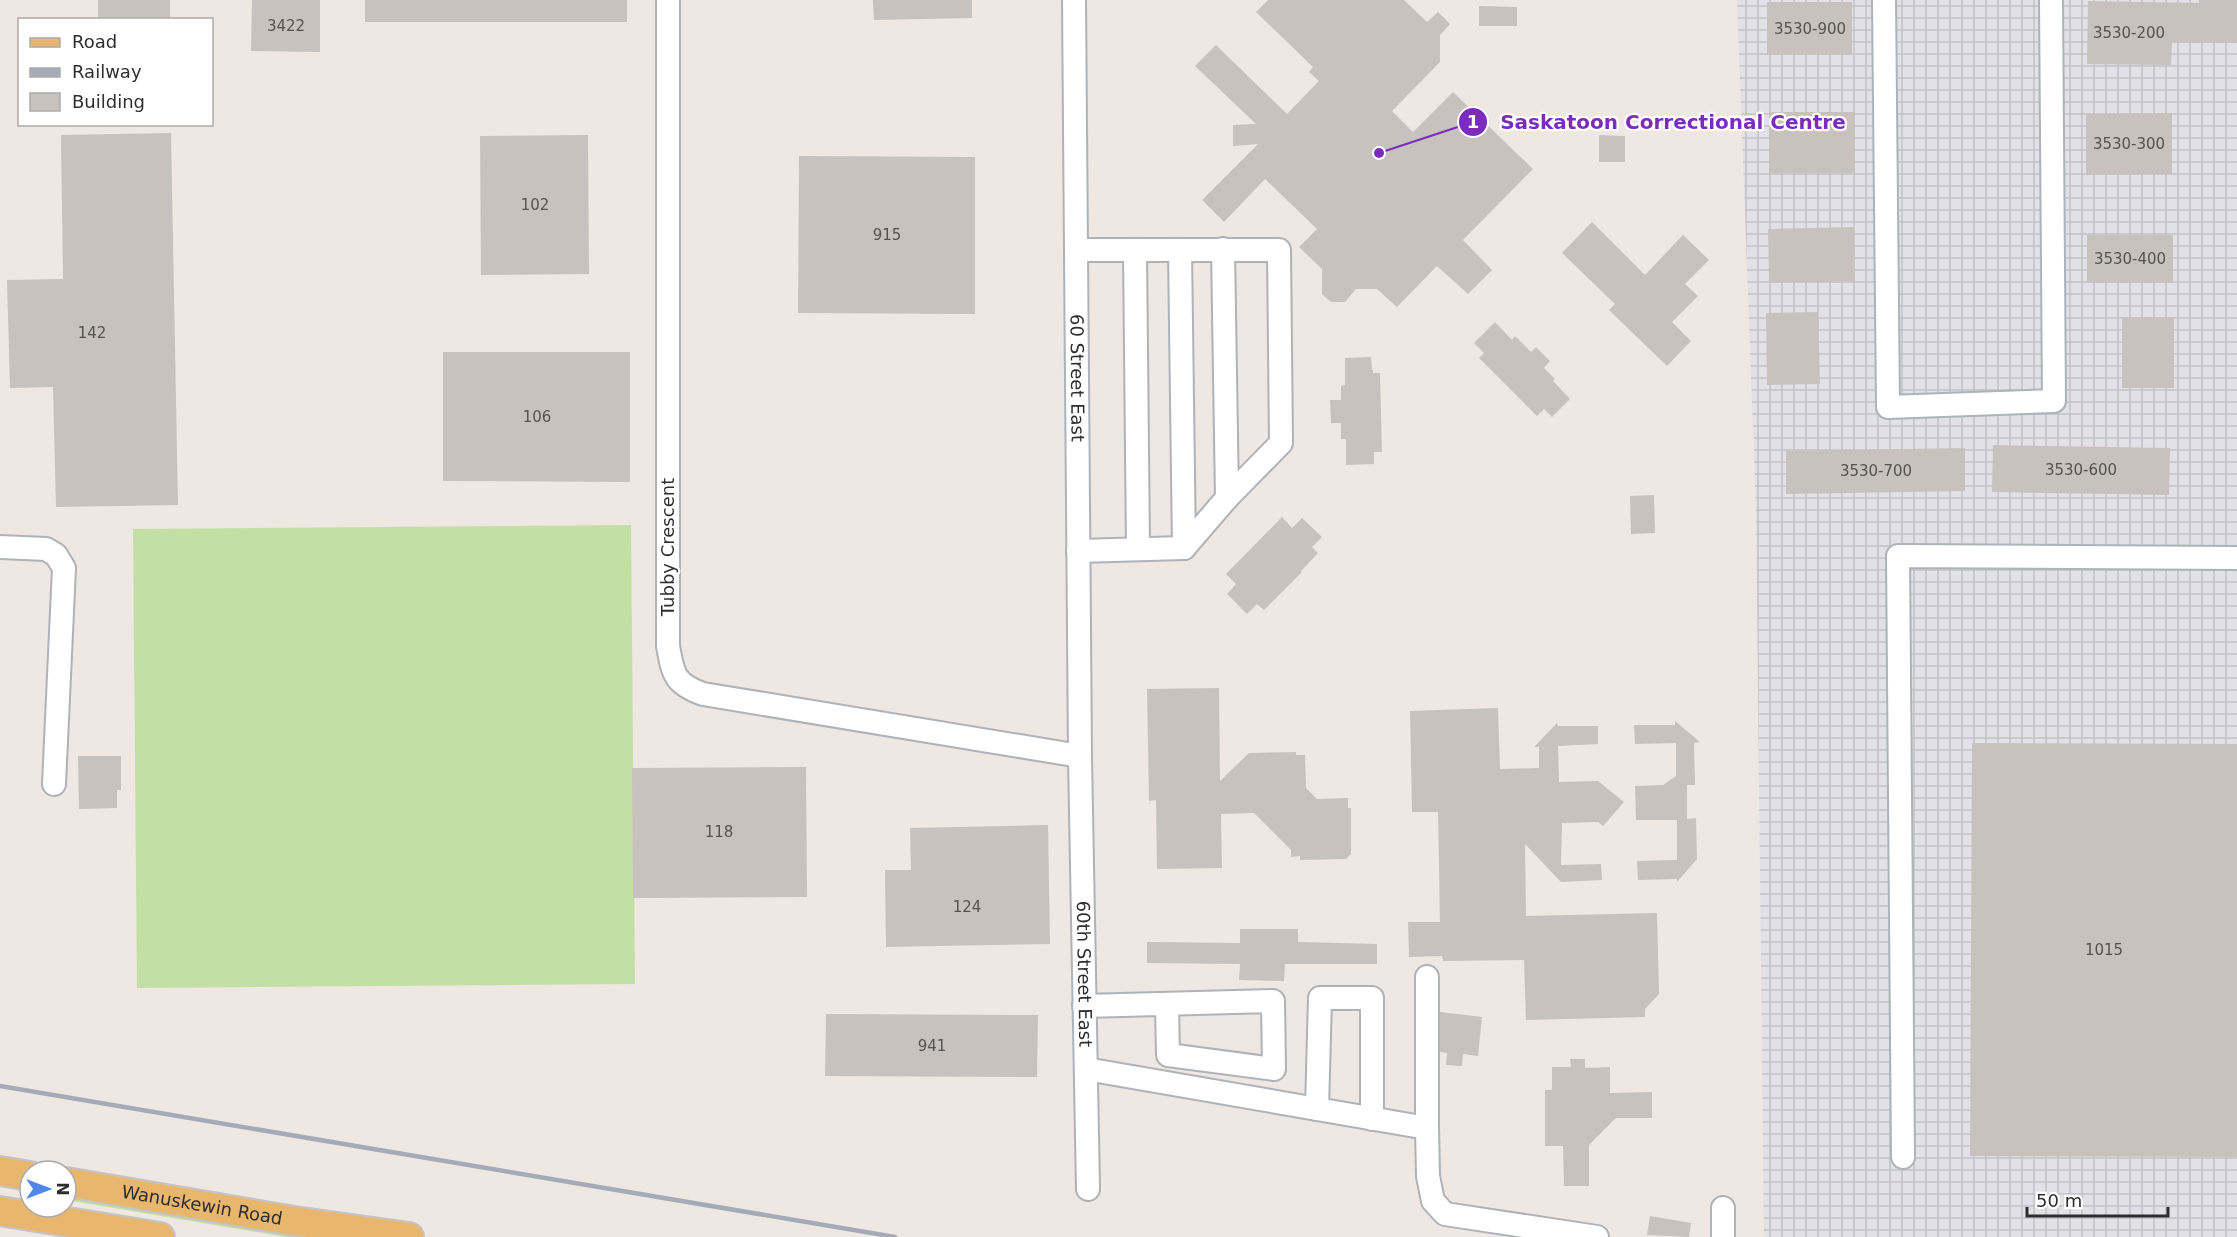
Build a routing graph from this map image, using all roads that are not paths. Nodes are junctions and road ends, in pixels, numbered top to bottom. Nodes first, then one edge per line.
1 (668, 0) edge
2 (1074, 0) edge
3 (1884, 0) edge
4 (2051, 0) edge
5 (1223, 249) junction
6 (1076, 250) junction
7 (1135, 250) junction
8 (1180, 250) junction
9 (1227, 498) junction
10 (0, 547) edge
11 (1184, 548) junction
12 (1138, 549) junction
13 (1078, 551) junction
14 (2237, 558) edge
15 (1080, 756) junction
16 (54, 784) dead end
17 (1427, 977) dead end
18 (1167, 1005) junction
19 (1084, 1006) junction
20 (1086, 1069) junction
21 (1317, 1109) junction
22 (1372, 1119) junction
23 (1427, 1128) junction
24 (1903, 1157) dead end
25 (0, 1171) edge
26 (18, 1174) edge
27 (78, 1184) edge
28 (1088, 1189) dead end
29 (1723, 1208) dead end
30 (0, 1211) edge
31 (160, 1237) edge
32 (409, 1237) edge
33 (1597, 1237) edge
34 (1723, 1237) edge

1 - 15 street, Tubby Crescent
2 - 6 street, 60 Street East
3 - 4 street
5 - 8 street
5 - 9 street
5 - 9 street
6 - 7 street
6 - 13 street, 60 Street East
7 - 8 street
7 - 12 street
8 - 11 street
9 - 11 street
10 - 16 street
11 - 12 street
12 - 13 street
13 - 15 street, 60 Street East
14 - 24 street
15 - 19 street, 60th Street East
17 - 23 street
18 - 18 street
18 - 19 street
19 - 20 street, 60th Street East
20 - 21 street
20 - 28 street, 60th Street East
21 - 22 street
21 - 22 street
22 - 23 street
23 - 33 street
25 - 26 main road
27 - 32 main road, Wanuskewin Road
29 - 34 street
30 - 31 main road

